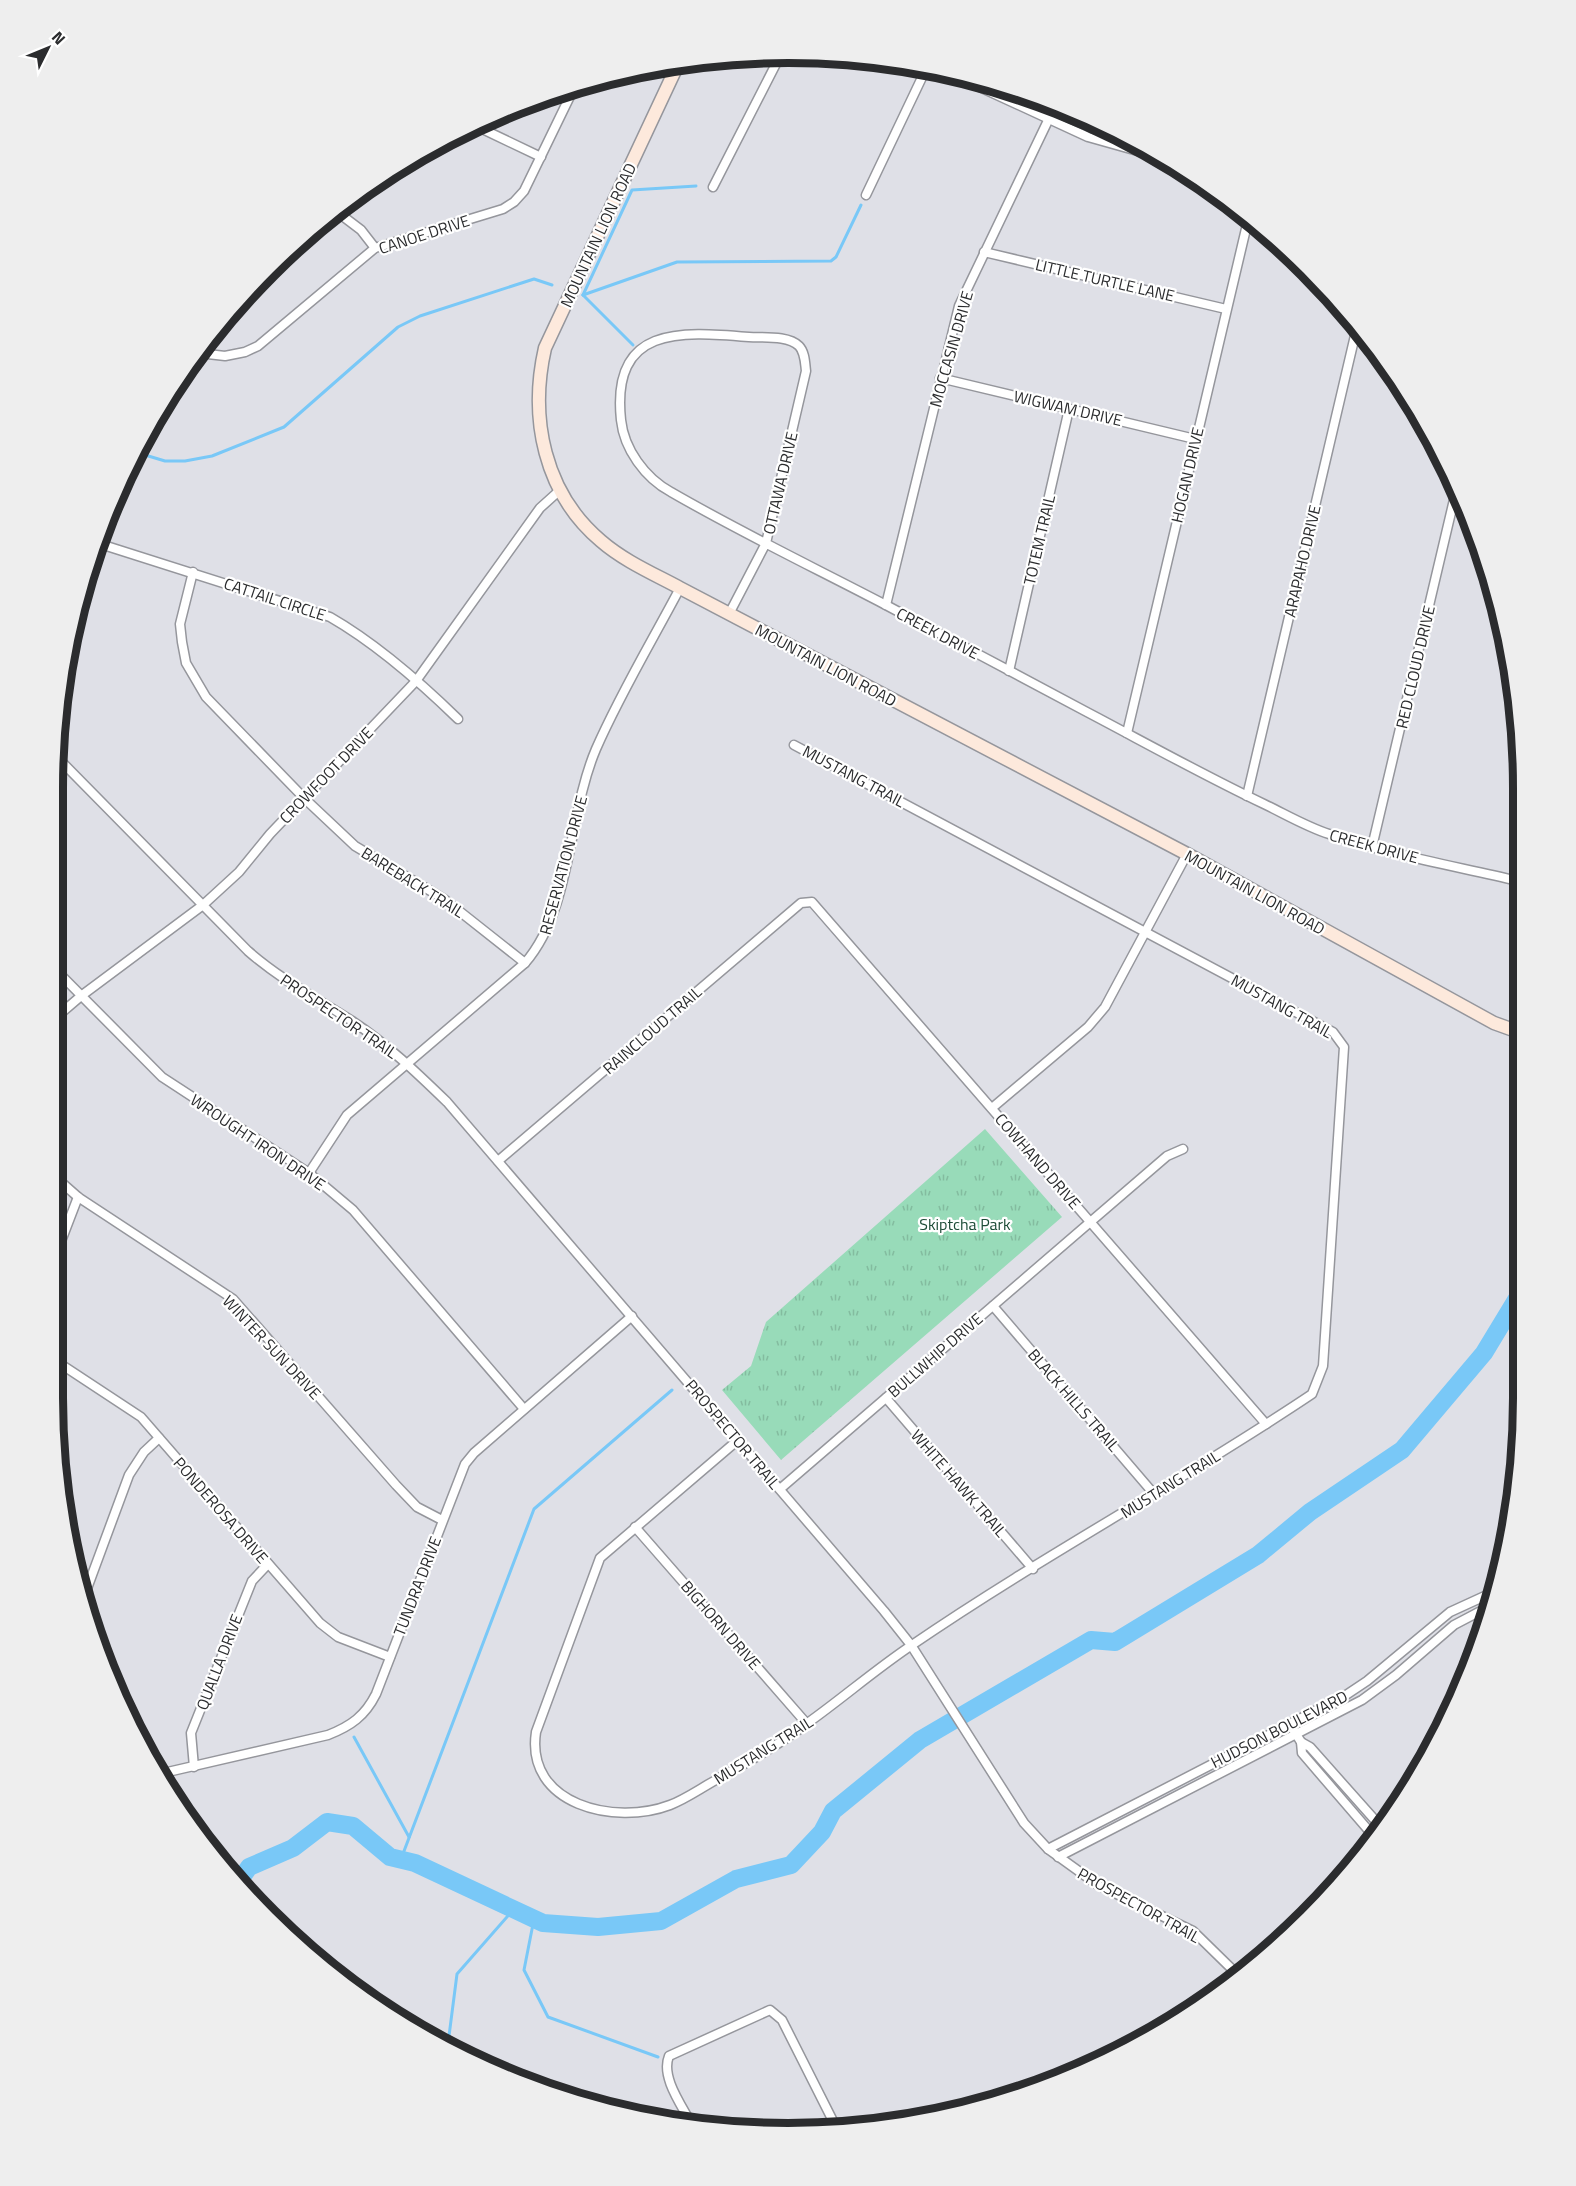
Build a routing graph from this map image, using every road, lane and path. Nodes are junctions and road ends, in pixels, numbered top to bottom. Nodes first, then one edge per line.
1 (776, 64) edge
2 (674, 72) edge
3 (923, 76) edge
4 (988, 91) edge
5 (570, 97) edge
6 (1052, 113) edge
7 (1048, 120) junction
8 (484, 130) edge
9 (1129, 149) edge
10 (541, 157) junction
11 (713, 187) dead end
12 (866, 195) dead end
13 (343, 216) edge
14 (1246, 227) edge
15 (375, 248) junction
16 (984, 252) junction
17 (1226, 309) junction
18 (1355, 337) edge
19 (799, 346) joint
20 (208, 354) edge
21 (940, 378) junction
22 (1069, 409) junction
23 (1195, 439) junction
24 (560, 490) junction
25 (1454, 501) edge
26 (766, 543) junction
27 (105, 545) edge
28 (193, 572) junction
29 (680, 588) junction
30 (886, 605) junction
31 (729, 614) junction
32 (1009, 671) junction
33 (416, 681) junction
34 (458, 719) dead end
35 (1127, 733) junction
36 (794, 745) dead end
37 (64, 764) edge
38 (1247, 796) junction
39 (304, 798) junction
40 (1372, 847) junction
41 (1187, 854) junction
42 (1513, 880) edge
43 (806, 901) joint
44 (203, 905) junction
45 (1145, 930) junction
46 (525, 963) junction
47 (63, 978) edge
48 (81, 996) junction
49 (63, 1011) edge
50 (1513, 1031) edge
51 (408, 1063) junction
52 (992, 1108) junction
53 (1182, 1149) dead end
54 (498, 1161) junction
55 (309, 1173) junction
56 (63, 1184) edge
57 (78, 1197) junction
58 (1091, 1221) junction
59 (63, 1234) edge
60 (993, 1306) junction
61 (632, 1316) junction
62 (63, 1366) edge
63 (886, 1398) junction
64 (524, 1409) junction
65 (1266, 1424) junction
66 (159, 1438) junction
67 (738, 1440) junction
68 (780, 1489) junction
69 (1154, 1494) junction
70 (442, 1520) junction
71 (635, 1527) junction
72 (267, 1564) junction
73 (1032, 1569) junction
74 (88, 1586) edge
75 (1485, 1597) edge
76 (1481, 1611) edge
77 (911, 1645) junction
78 (390, 1657) junction
79 (807, 1724) junction
80 (1291, 1724) junction
81 (1299, 1738) junction
82 (194, 1767) junction
83 (168, 1772) edge
84 (1376, 1821) edge
85 (1369, 1831) edge
86 (1047, 1849) junction
87 (1058, 1857) junction
88 (1233, 1970) edge
89 (688, 2116) edge
90 (833, 2121) edge

1 - 11 street
2 - 24 street, MOUNTAIN LION ROAD
3 - 12 street
4 - 7 street
5 - 10 street, CANOE DRIVE
6 - 7 street, MOCCASIN DRIVE
7 - 9 street
7 - 16 street, MOCCASIN DRIVE
8 - 10 street
10 - 15 street, CANOE DRIVE
13 - 15 street
14 - 17 street, HOGAN DRIVE
15 - 20 street, CANOE DRIVE
16 - 17 street, LITTLE TURTLE LANE
16 - 21 street, MOCCASIN DRIVE
17 - 23 street, HOGAN DRIVE
18 - 38 street, ARAPAHO DRIVE
19 - 26 street, OTTAWA DRIVE
19 - 26 street, CREEK DRIVE
21 - 22 street, WIGWAM DRIVE
21 - 30 street, MOCCASIN DRIVE
22 - 23 street, WIGWAM DRIVE
22 - 32 street, TOTEM TRAIL
23 - 35 street, HOGAN DRIVE
24 - 29 street, MOUNTAIN LION ROAD
24 - 33 street, CROWFOOT DRIVE
25 - 40 street, RED CLOUD DRIVE
26 - 30 street, CREEK DRIVE
26 - 31 street, OTTAWA DRIVE
27 - 28 street, CATTAIL CIRCLE
28 - 33 street, CATTAIL CIRCLE
28 - 39 street, BAREBACK TRAIL
29 - 31 street, MOUNTAIN LION ROAD
29 - 46 street, RESERVATION DRIVE
30 - 32 street, CREEK DRIVE
31 - 41 street, MOUNTAIN LION ROAD
32 - 35 street, CREEK DRIVE
33 - 34 street, CATTAIL CIRCLE
33 - 39 street, CROWFOOT DRIVE
35 - 38 street, CREEK DRIVE
36 - 45 street, MUSTANG TRAIL
37 - 44 street, PROSPECTOR TRAIL
38 - 40 street, CREEK DRIVE
39 - 44 street, CROWFOOT DRIVE
39 - 46 street, BAREBACK TRAIL
40 - 42 street, CREEK DRIVE
41 - 45 street
41 - 50 street, MOUNTAIN LION ROAD
43 - 52 street, COWHAND DRIVE
43 - 54 street, RAINCLOUD TRAIL
44 - 48 street, CROWFOOT DRIVE
44 - 51 street, PROSPECTOR TRAIL
45 - 52 street
45 - 65 street, MUSTANG TRAIL
46 - 51 street, RESERVATION DRIVE
47 - 48 street, WROUGHT IRON DRIVE
48 - 49 street, CROWFOOT DRIVE
48 - 55 street, WROUGHT IRON DRIVE
51 - 54 street, PROSPECTOR TRAIL
51 - 55 street, RESERVATION DRIVE
52 - 58 street, COWHAND DRIVE
53 - 58 street, BULLWHIP DRIVE
54 - 61 street, PROSPECTOR TRAIL
55 - 64 street, WROUGHT IRON DRIVE
56 - 57 street, WINTER SUN DRIVE
57 - 59 street
57 - 70 street, WINTER SUN DRIVE
58 - 60 street, BULLWHIP DRIVE
58 - 65 street, COWHAND DRIVE
60 - 63 street, BULLWHIP DRIVE
60 - 69 street, BLACK HILLS TRAIL
61 - 64 street, TUNDRA DRIVE
61 - 67 street, PROSPECTOR TRAIL
62 - 66 street, PONDEROSA DRIVE
63 - 68 street, BULLWHIP DRIVE
63 - 73 street, WHITE HAWK TRAIL
64 - 70 street, TUNDRA DRIVE
65 - 69 street, MUSTANG TRAIL
66 - 72 street, PONDEROSA DRIVE
66 - 74 street
67 - 68 street, PROSPECTOR TRAIL
67 - 71 street, MUSTANG TRAIL
68 - 77 street, PROSPECTOR TRAIL
69 - 73 street, MUSTANG TRAIL
70 - 78 street, TUNDRA DRIVE
71 - 79 street, BIGHORN DRIVE
71 - 79 street, MUSTANG TRAIL
72 - 78 street, PONDEROSA DRIVE
72 - 82 street, QUALLA DRIVE
73 - 77 street, MUSTANG TRAIL
75 - 80 street, HUDSON BOULEVARD
76 - 81 street, HUDSON BOULEVARD
77 - 79 street, MUSTANG TRAIL
77 - 86 street, PROSPECTOR TRAIL
78 - 82 street, TUNDRA DRIVE
80 - 81 street
80 - 86 street, HUDSON BOULEVARD
81 - 84 street
81 - 85 street
81 - 87 street, HUDSON BOULEVARD
82 - 83 street, TUNDRA DRIVE
86 - 87 street, PROSPECTOR TRAIL
87 - 88 street, PROSPECTOR TRAIL
89 - 90 street

